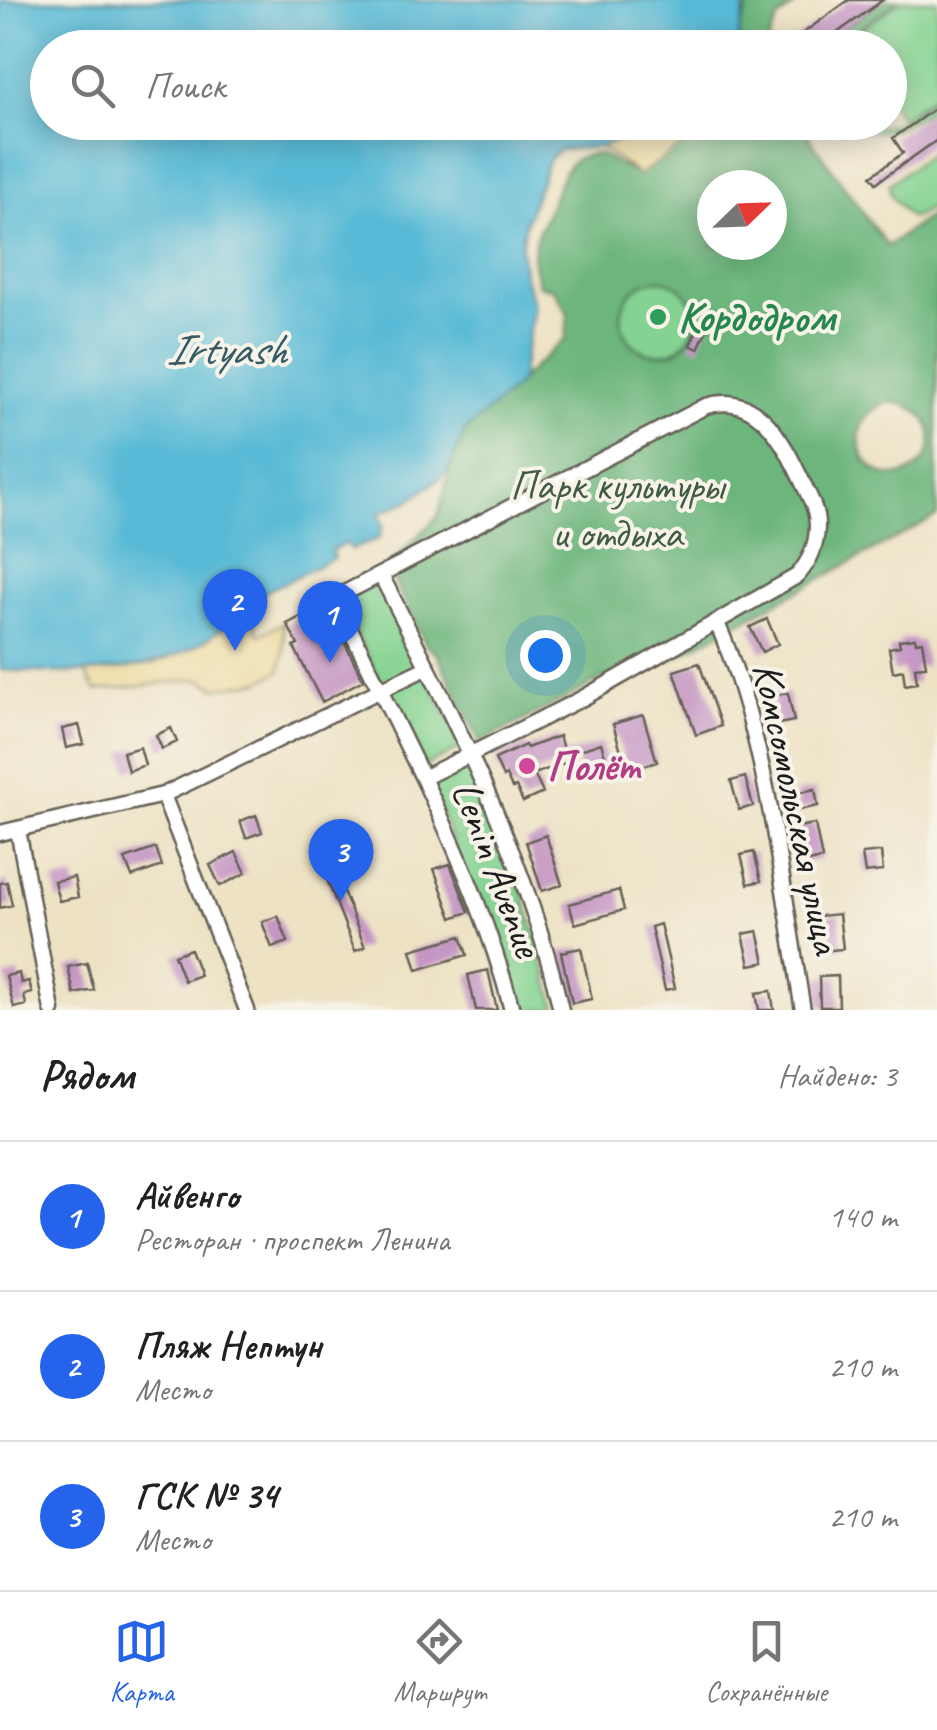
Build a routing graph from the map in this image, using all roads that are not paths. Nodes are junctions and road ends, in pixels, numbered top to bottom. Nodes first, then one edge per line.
1 (380, 575) junction
2 (717, 623) junction
3 (428, 667) junction
4 (380, 690) junction
5 (471, 754) junction
6 (423, 778) junction
7 (163, 795) junction
8 (18, 830) junction
9 (0, 833) edge
10 (52, 1010) edge
11 (247, 1010) edge
12 (512, 1010) edge
13 (560, 1010) edge
14 (802, 1010) edge

1 - 2 street
1 - 3 street
1 - 4 street
2 - 5 street
2 - 14 street, Комсомольская улица
3 - 4 street
3 - 5 street
4 - 6 street
4 - 7 street
5 - 6 street, Lenin Avenue
5 - 13 street, Lenin Avenue
6 - 12 street, Lenin Avenue
7 - 8 street
7 - 11 street
8 - 9 street
8 - 10 street

